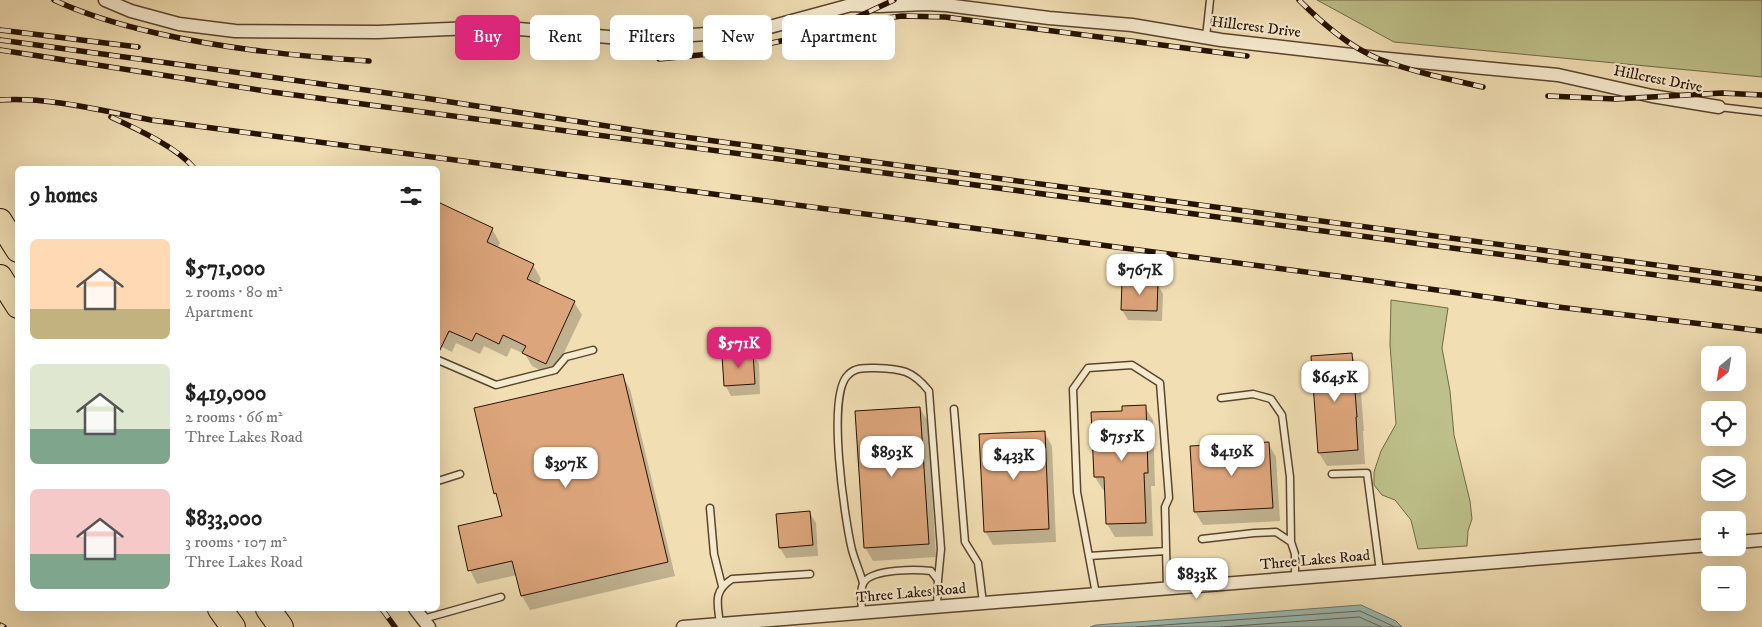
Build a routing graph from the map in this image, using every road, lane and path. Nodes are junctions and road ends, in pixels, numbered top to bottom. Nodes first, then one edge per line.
1 (105, 0) edge
2 (1210, 0) edge
3 (1206, 37) junction
4 (1719, 107) joint
5 (1762, 112) edge
6 (0, 221) edge
7 (15, 245) edge
8 (0, 277) edge
9 (15, 301) edge
10 (593, 350) dead end
11 (440, 361) edge
12 (1221, 398) dead end
13 (954, 409) dead end
14 (460, 474) dead end
15 (1332, 474) dead end
16 (440, 480) edge
17 (710, 508) dead end
18 (1202, 539) dead end
19 (1762, 540) edge
20 (1746, 541) edge
21 (1291, 542) junction
22 (1701, 546) edge
23 (1166, 551) junction
24 (1089, 556) junction
25 (1380, 571) junction
26 (810, 574) dead end
27 (1295, 578) junction
28 (938, 580) junction
29 (864, 582) junction
30 (722, 586) junction
31 (1167, 588) junction
32 (1096, 594) junction
33 (501, 597) dead end
34 (983, 603) junction
35 (937, 607) junction
36 (221, 611) edge
37 (269, 611) edge
38 (862, 613) junction
39 (422, 618) edge
40 (720, 625) junction
41 (233, 627) edge
42 (281, 627) edge
43 (690, 627) edge

1 - 3 street, Hillcrest Drive
2 - 3 lane
3 - 4 street, Hillcrest Drive
4 - 5 lane
6 - 7 highway
8 - 9 highway
10 - 11 lane
12 - 21 lane
13 - 34 lane
14 - 16 lane
15 - 25 lane
17 - 30 lane
18 - 21 lane
19 - 20 street
21 - 27 lane
22 - 25 street, Three Lakes Road
23 - 24 lane
23 - 24 lane
23 - 31 lane
24 - 32 lane
25 - 27 street, Three Lakes Road
26 - 30 lane
27 - 31 street, Three Lakes Road
28 - 29 lane
28 - 29 lane
28 - 35 lane
29 - 38 lane
30 - 40 lane
31 - 32 street, Three Lakes Road
32 - 34 street, Three Lakes Road
33 - 39 lane
34 - 35 street, Three Lakes Road
35 - 38 street, Three Lakes Road
36 - 41 highway
37 - 42 highway
38 - 40 street, Three Lakes Road
40 - 43 street, Three Lakes Road

